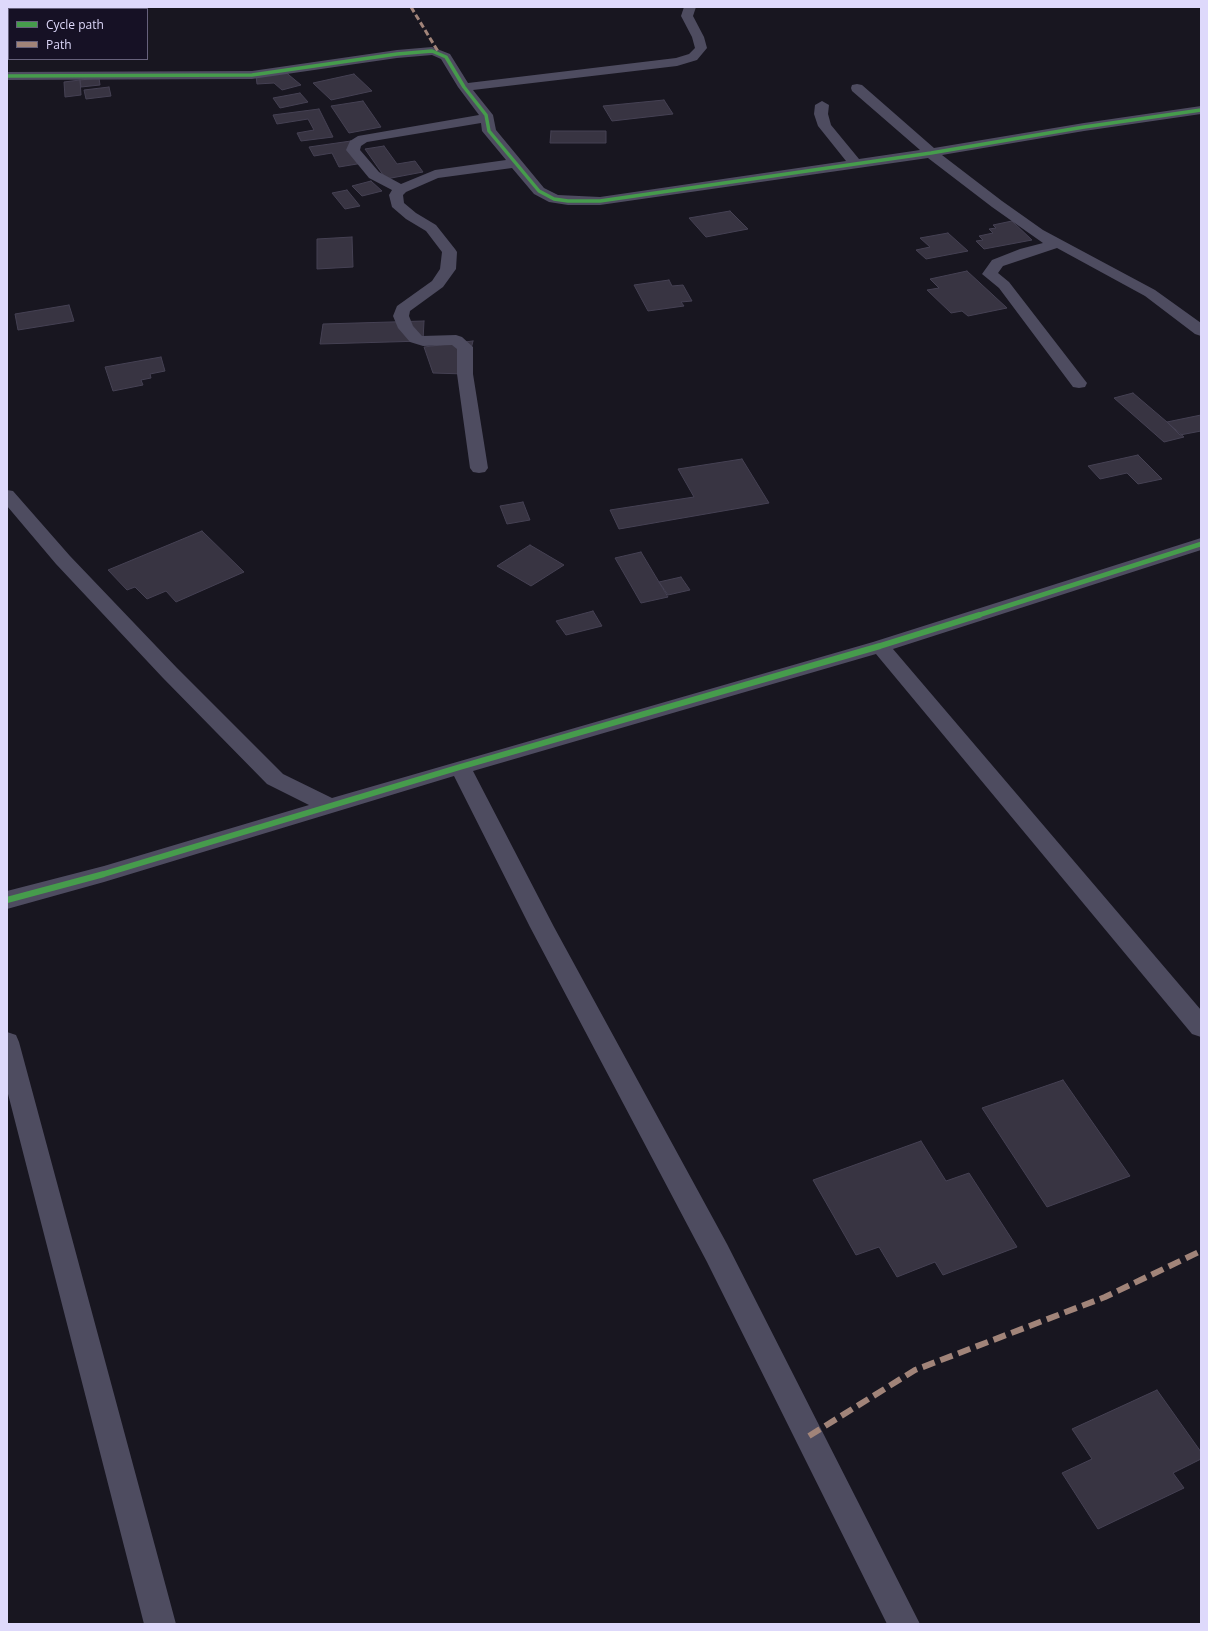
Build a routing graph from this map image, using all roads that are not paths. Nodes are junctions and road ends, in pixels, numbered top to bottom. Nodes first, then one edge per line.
1 (690, 7) edge
2 (7, 76) edge
3 (464, 87) junction
4 (857, 88) dead end
5 (822, 105) dead end
6 (1201, 110) edge
7 (487, 118) junction
8 (931, 153) junction
9 (515, 163) junction
10 (856, 164) junction
11 (401, 189) junction
12 (1043, 234) junction
13 (1201, 331) edge
14 (1079, 383) dead end
15 (479, 468) dead end
16 (7, 495) edge
17 (1201, 544) edge
18 (880, 646) junction
19 (460, 767) junction
20 (330, 806) junction
21 (7, 900) edge
22 (1201, 1027) edge
23 (7, 1042) edge
24 (160, 1624) edge
25 (904, 1624) edge

1 - 3 street
2 - 3 street
3 - 7 street
4 - 8 street
5 - 10 street
6 - 8 street
7 - 9 street
7 - 11 street
8 - 10 street
8 - 12 street
9 - 10 street
9 - 11 street
11 - 15 street
12 - 13 street
12 - 14 street
16 - 20 street
17 - 18 street
18 - 19 street
18 - 22 street
19 - 20 street
19 - 25 street
20 - 21 street
23 - 24 street

